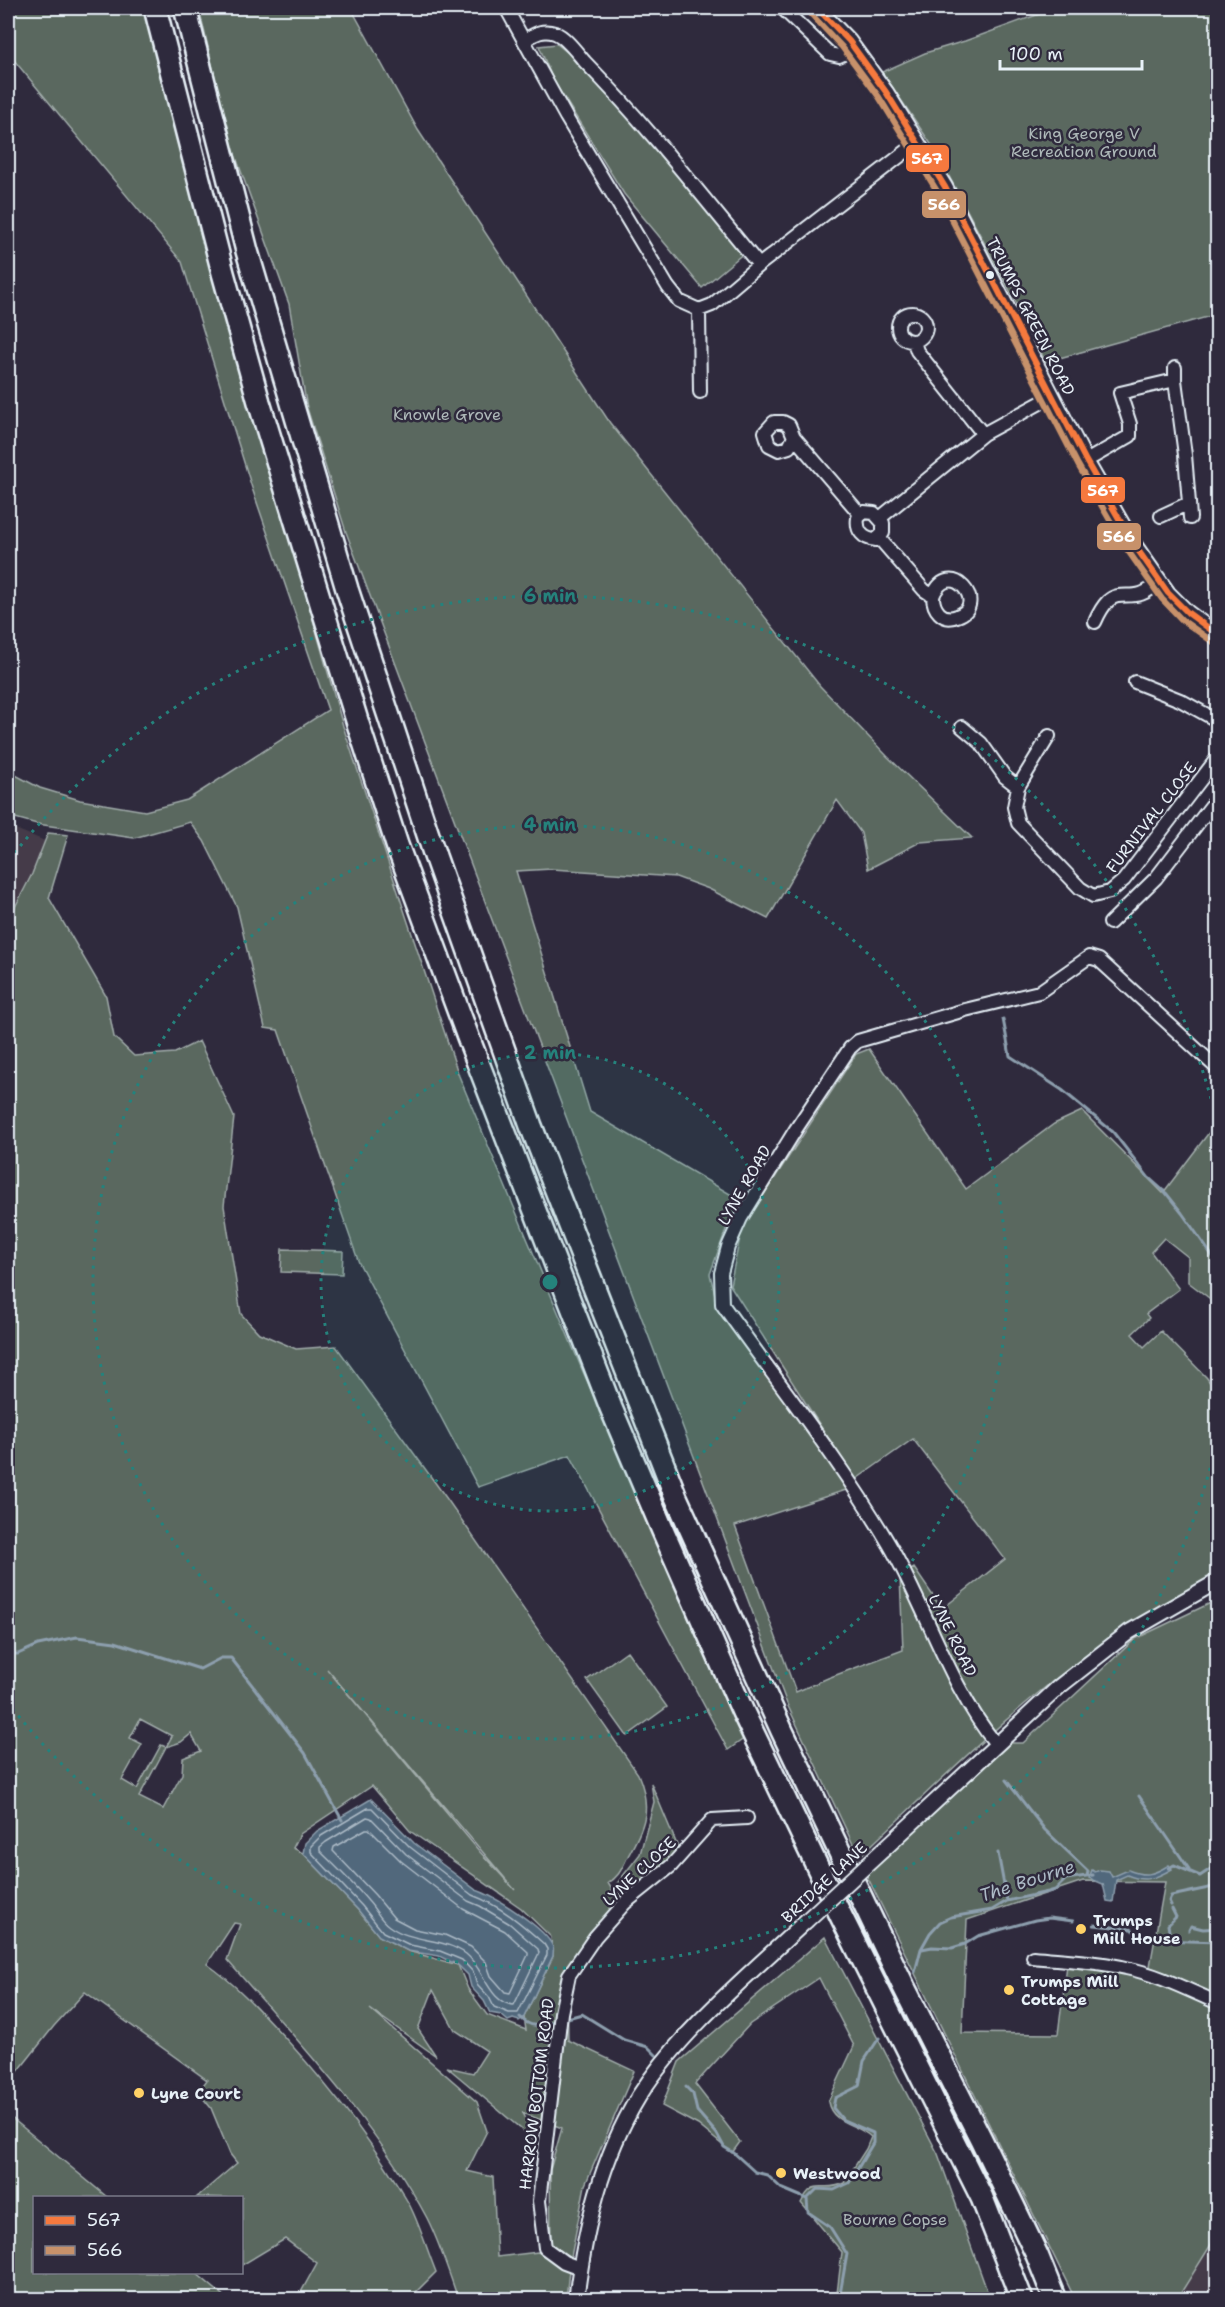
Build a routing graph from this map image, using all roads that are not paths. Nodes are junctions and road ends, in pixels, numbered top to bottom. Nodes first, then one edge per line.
1 (155, 8) edge
2 (185, 8) edge
3 (506, 8) edge
4 (782, 8) edge
5 (817, 8) edge
6 (525, 40) junction
7 (855, 50) junction
8 (917, 143) junction
9 (759, 265) junction
10 (699, 310) junction
11 (914, 342) dead end
12 (700, 392) dead end
13 (1053, 396) junction
14 (983, 434) junction
15 (794, 437) dead end
16 (1086, 461) junction
17 (1189, 503) junction
18 (860, 514) junction
19 (1161, 516) dead end
20 (1190, 518) dead end
21 (880, 519) junction
22 (879, 538) junction
23 (1159, 582) junction
24 (933, 596) dead end
25 (1095, 622) dead end
26 (1218, 635) edge
27 (1135, 682) dead end
28 (1218, 721) edge
29 (962, 727) dead end
30 (1049, 736) dead end
31 (1218, 757) edge
32 (1018, 787) junction
33 (1218, 798) edge
34 (1110, 923) dead end
35 (1218, 1069) edge
36 (1218, 1581) edge
37 (996, 1744) junction
38 (747, 1818) dead end
39 (1033, 1957) dead end
40 (569, 1975) joint
41 (1218, 2003) edge
42 (580, 2268) junction
43 (576, 2300) edge
44 (1022, 2300) edge
45 (1055, 2300) edge

1 - 44 highway
2 - 45 highway
3 - 6 street
4 - 7 street
5 - 7 street, TRUMPS GREEN ROAD
6 - 9 street
6 - 10 street
7 - 8 street, TRUMPS GREEN ROAD
8 - 9 street
8 - 13 street, TRUMPS GREEN ROAD
9 - 10 street
10 - 12 street
11 - 14 street
13 - 14 street
13 - 16 street, TRUMPS GREEN ROAD
14 - 21 street
15 - 18 street
16 - 17 street
16 - 23 street, TRUMPS GREEN ROAD
17 - 19 street
17 - 20 street
18 - 21 street
18 - 22 street
21 - 22 street
22 - 24 street
23 - 25 street
23 - 26 street, TRUMPS GREEN ROAD
27 - 28 street
29 - 32 street
30 - 32 street, FURNIVAL CLOSE
31 - 32 street, FURNIVAL CLOSE
33 - 34 street
35 - 37 street, LYNE ROAD
36 - 37 street, BRIDGE LANE
37 - 42 street, BRIDGE LANE, bridge
38 - 40 street, LYNE CLOSE
39 - 41 street
40 - 42 street, HARROW BOTTOM ROAD
42 - 43 street, BRIDGE LANE

